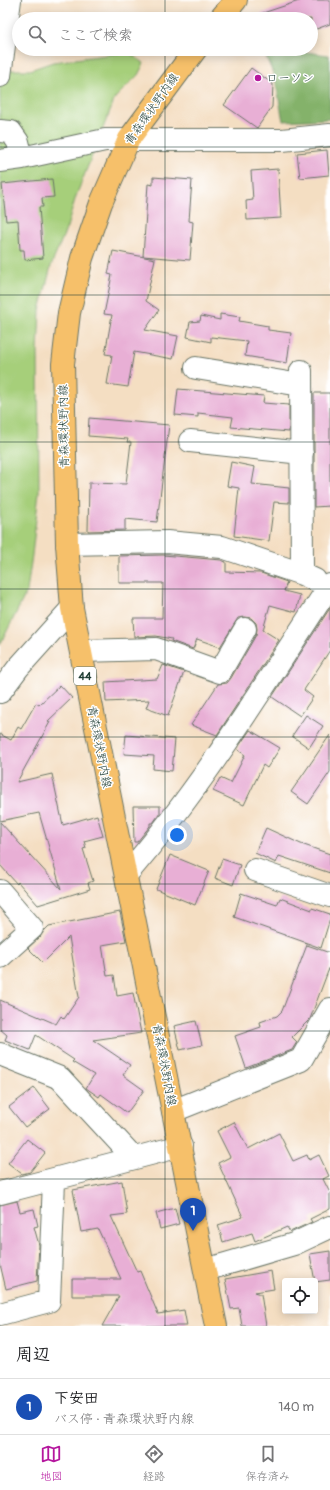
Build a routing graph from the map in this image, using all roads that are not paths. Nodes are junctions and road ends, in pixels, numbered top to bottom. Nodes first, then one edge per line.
1 (10, 0) edge
2 (236, 0) edge
3 (226, 12) edge
4 (191, 56) edge
5 (1, 65) edge
6 (0, 131) edge
7 (330, 135) edge
8 (129, 139) junction
9 (22, 158) junction
10 (0, 161) edge
11 (196, 368) dead end
12 (190, 441) dead end
13 (302, 453) junction
14 (67, 544) junction
15 (302, 574) junction
16 (330, 580) edge
17 (330, 584) edge
18 (72, 608) junction
19 (245, 629) dead end
20 (81, 652) junction
21 (0, 692) edge
22 (255, 870) dead end
23 (126, 875) junction
24 (0, 891) edge
25 (330, 896) edge
26 (0, 956) edge
27 (330, 1009) edge
28 (0, 1054) edge
29 (173, 1111) junction
30 (181, 1146) junction
31 (133, 1157) junction
32 (54, 1181) junction
33 (0, 1193) edge
34 (330, 1227) edge
35 (205, 1270) junction
36 (0, 1314) edge
37 (216, 1326) edge

1 - 5 street
2 - 3 main road
4 - 8 main road, 青森環状野内線 / 44
6 - 9 street
7 - 8 street
8 - 9 street
8 - 14 main road, 青森環状野内線 / 44
9 - 10 street
11 - 13 street
12 - 13 street
13 - 15 street
14 - 15 street
14 - 18 main road, 青森環状野内線 / 44
15 - 16 street
17 - 23 street
18 - 20 main road, 青森環状野内線 / 44
18 - 21 street
19 - 20 street
20 - 23 main road, 青森環状野内線 / 44
22 - 25 street
23 - 29 main road, 青森環状野内線 / 44
24 - 26 street
27 - 29 street
28 - 31 street
29 - 30 main road, 青森環状野内線 / 44
30 - 31 street
30 - 35 main road, 青森環状野内線 / 44
31 - 32 street
32 - 33 street
32 - 36 street
34 - 35 street
35 - 37 main road, 青森環状野内線 / 44

